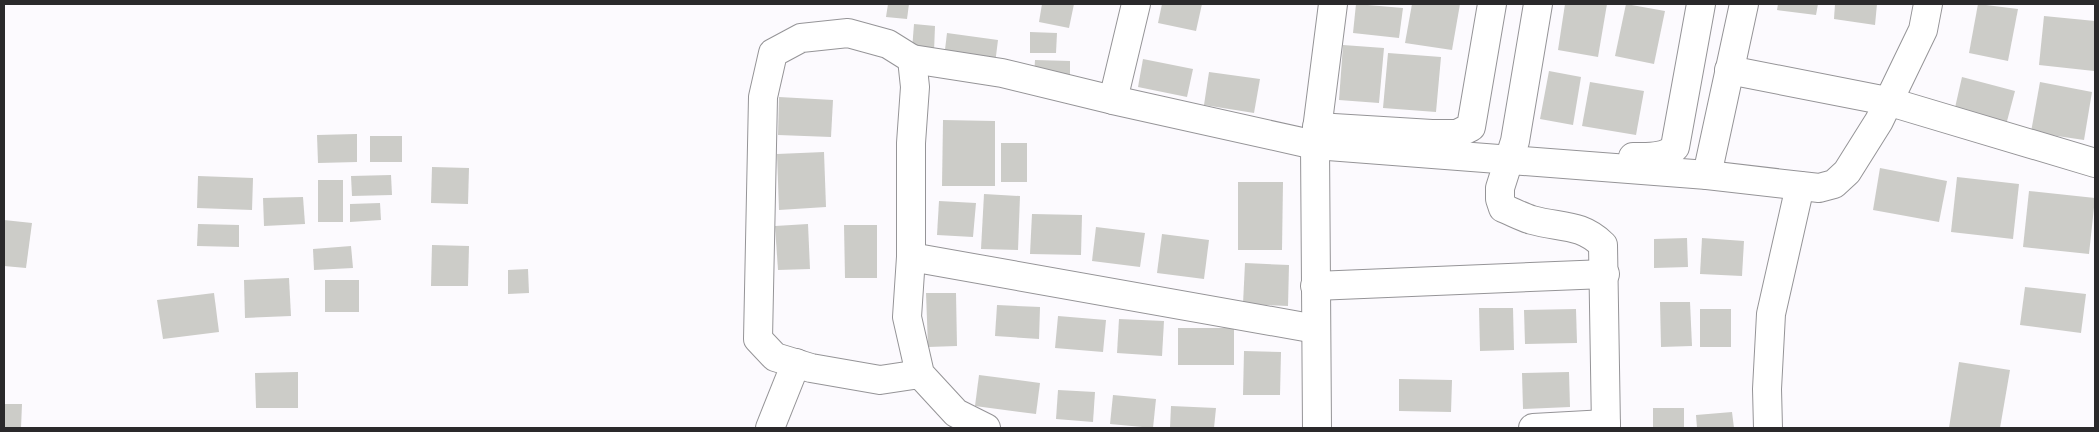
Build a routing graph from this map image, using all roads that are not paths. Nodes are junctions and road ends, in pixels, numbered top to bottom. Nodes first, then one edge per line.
1 (1136, 4) edge
2 (1333, 4) edge
3 (1492, 4) edge
4 (1538, 4) edge
5 (1701, 4) edge
6 (1744, 4) edge
7 (1928, 4) edge
8 (912, 59) junction
9 (1729, 70) junction
10 (1112, 100) junction
11 (1887, 101) junction
12 (1316, 136) junction
13 (1511, 151) junction
14 (2095, 163) edge
15 (1707, 175) junction
16 (1800, 186) junction
17 (910, 257) junction
18 (1605, 274) junction
19 (1315, 286) junction
20 (1316, 329) junction
21 (796, 363) junction
22 (920, 374) junction
23 (1606, 426) edge
24 (770, 428) edge
25 (986, 428) edge
26 (1317, 428) edge
27 (1533, 428) edge
28 (1768, 428) edge

1 - 10 street
2 - 12 street
3 - 12 street
4 - 13 street
5 - 13 street
6 - 9 street
7 - 11 street
8 - 10 street
8 - 17 street
8 - 21 street
9 - 11 street
9 - 15 street
10 - 12 street
11 - 14 street
11 - 16 street
12 - 13 street
12 - 19 street
13 - 15 street
13 - 18 street
15 - 16 street
16 - 28 street
17 - 20 street
17 - 22 street
18 - 19 street
18 - 23 street
19 - 20 street
20 - 26 street
21 - 22 street
21 - 24 street
22 - 25 street
23 - 27 street

